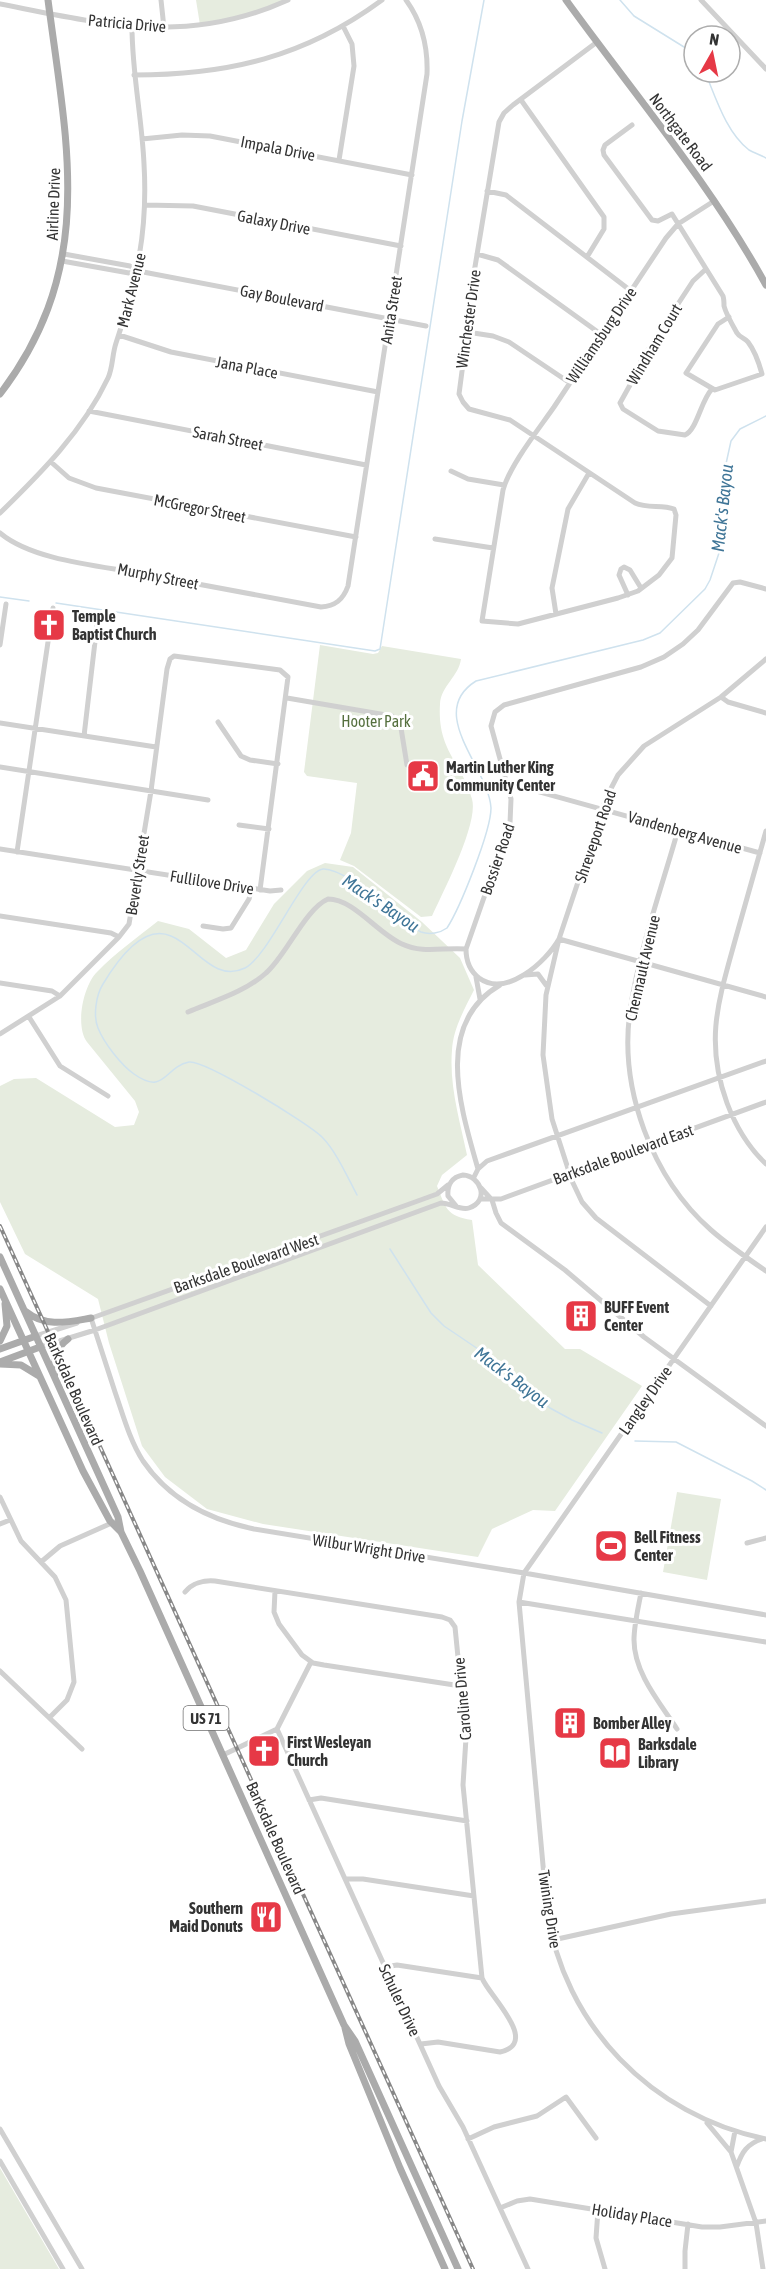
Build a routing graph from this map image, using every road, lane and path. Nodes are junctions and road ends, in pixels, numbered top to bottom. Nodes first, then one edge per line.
1 (48, 0) edge
2 (161, 0) edge
3 (288, 0) edge
4 (382, 0) edge
5 (406, 0) edge
6 (566, 0) edge
7 (701, 0) edge
8 (0, 4) edge
9 (50, 14) junction
10 (343, 26) junction
11 (132, 27) junction
12 (164, 28) junction
13 (597, 42) junction
14 (766, 69) edge
15 (134, 75) junction
16 (521, 100) junction
17 (632, 125) dead end
18 (142, 139) junction
19 (339, 160) junction
20 (412, 175) junction
21 (487, 191) junction
22 (714, 201) junction
23 (145, 204) junction
24 (678, 224) junction
25 (401, 246) junction
26 (477, 254) junction
27 (63, 257) junction
28 (587, 257) junction
29 (706, 269) junction
30 (138, 271) junction
31 (766, 285) edge
32 (631, 291) junction
33 (729, 317) junction
34 (390, 319) junction
35 (426, 326) dead end
36 (466, 332) junction
37 (119, 335) junction
38 (602, 335) junction
39 (570, 383) junction
40 (712, 389) junction
41 (378, 392) junction
42 (0, 394) edge
43 (89, 411) junction
44 (534, 436) junction
45 (51, 462) junction
46 (366, 465) junction
47 (451, 471) dead end
48 (589, 473) junction
49 (504, 485) junction
50 (674, 509) joint
51 (0, 513) edge
52 (0, 533) edge
53 (356, 537) junction
54 (435, 539) dead end
55 (493, 548) junction
56 (641, 588) junction
57 (766, 589) edge
58 (628, 595) junction
59 (6, 604) dead end
60 (321, 607) joint
61 (53, 608) dead end
62 (556, 614) junction
63 (98, 616) dead end
64 (0, 645) edge
65 (766, 659) edge
66 (721, 697) junction
67 (287, 698) junction
68 (766, 713) edge
69 (218, 722) dead end
70 (0, 723) edge
71 (36, 729) junction
72 (84, 736) junction
73 (156, 747) junction
74 (278, 764) junction
75 (407, 765) dead end
76 (0, 767) edge
77 (29, 772) junction
78 (507, 783) junction
79 (150, 791) junction
80 (208, 800) dead end
81 (603, 809) junction
82 (239, 825) dead end
83 (269, 829) junction
84 (678, 830) junction
85 (766, 831) edge
86 (0, 849) edge
87 (18, 852) junction
88 (760, 853) junction
89 (138, 871) junction
90 (252, 888) junction
91 (261, 890) junction
92 (281, 890) dead end
93 (0, 916) edge
94 (203, 926) dead end
95 (119, 937) junction
96 (559, 939) junction
97 (466, 949) junction
98 (640, 962) junction
99 (474, 974) junction
100 (521, 976) junction
101 (0, 983) edge
102 (502, 984) junction
103 (723, 986) junction
104 (547, 988) junction
105 (60, 996) junction
106 (766, 997) edge
107 (480, 999) junction
108 (188, 1012) dead end
109 (30, 1017) junction
110 (0, 1034) edge
111 (766, 1062) edge
112 (718, 1079) junction
113 (108, 1096) dead end
114 (766, 1102) edge
115 (637, 1108) junction
116 (732, 1115) junction
117 (557, 1136) junction
118 (651, 1144) junction
119 (766, 1164) edge
120 (478, 1169) junction
121 (569, 1174) junction
122 (474, 1177) junction
123 (450, 1182) junction
124 (481, 1188) junction
125 (480, 1199) junction
126 (492, 1200) junction
127 (457, 1207) junction
128 (766, 1227) edge
129 (0, 1257) edge
130 (746, 1257) junction
131 (766, 1271) edge
132 (2, 1292) edge
133 (711, 1306) junction
134 (23, 1309) junction
135 (91, 1318) junction
136 (95, 1330) junction
137 (36, 1336) junction
138 (68, 1339) junction
139 (24, 1340) junction
140 (0, 1341) edge
141 (40, 1347) junction
142 (0, 1349) edge
143 (29, 1351) junction
144 (674, 1359) junction
145 (0, 1363) edge
146 (41, 1377) junction
147 (55, 1379) junction
148 (766, 1426) edge
149 (83, 1441) junction
150 (72, 1446) junction
151 (0, 1497) edge
152 (10, 1520) junction
153 (115, 1522) junction
154 (0, 1524) edge
155 (766, 1538) edge
156 (747, 1543) dead end
157 (41, 1562) junction
158 (524, 1573) junction
159 (275, 1591) junction
160 (185, 1592) dead end
161 (641, 1593) junction
162 (519, 1602) junction
163 (766, 1615) edge
164 (636, 1622) junction
165 (766, 1642) edge
166 (311, 1662) junction
167 (0, 1671) edge
168 (461, 1686) junction
169 (50, 1717) junction
170 (277, 1729) junction
171 (677, 1729) dead end
172 (82, 1749) dead end
173 (223, 1755) junction
174 (309, 1800) junction
175 (467, 1821) junction
176 (346, 1879) junction
177 (474, 1896) junction
178 (766, 1901) edge
179 (553, 1940) junction
180 (385, 1967) junction
181 (482, 1978) junction
182 (421, 2044) junction
183 (378, 2102) junction
184 (704, 2120) junction
185 (0, 2128) edge
186 (735, 2131) junction
187 (596, 2138) dead end
188 (468, 2139) junction
189 (765, 2139) edge
190 (731, 2152) junction
191 (0, 2161) edge
192 (411, 2164) junction
193 (400, 2168) junction
194 (737, 2168) junction
195 (500, 2208) junction
196 (597, 2210) junction
197 (766, 2221) edge
198 (756, 2223) junction
199 (688, 2224) junction
200 (63, 2269) edge
201 (82, 2269) edge
202 (445, 2269) edge
203 (458, 2269) edge
204 (528, 2269) edge
205 (605, 2269) edge
206 (685, 2269) edge
207 (763, 2269) edge

1 - 9 main road, Airline Drive
2 - 12 street
3 - 12 street, Patricia Drive
4 - 10 street
5 - 20 street, Anita Street
6 - 13 main road, Northgate Road
7 - 14 street
8 - 9 street, Patricia Drive
9 - 11 street, Patricia Drive
9 - 27 main road, Airline Drive
10 - 15 street
10 - 19 street
11 - 12 street, Patricia Drive
11 - 15 street, Mark Avenue
13 - 16 street, Winchester Drive
13 - 22 main road, Northgate Road
15 - 18 street, Mark Avenue
16 - 21 street, Winchester Drive
16 - 28 street
17 - 24 street
18 - 19 street, Impala Drive
18 - 23 street, Mark Avenue
19 - 20 street, Impala Drive
20 - 25 street, Anita Street
21 - 26 street, Winchester Drive
21 - 28 street
22 - 24 street, Williamsburg Drive
22 - 31 main road, Northgate Road
23 - 25 street, Galaxy Drive
23 - 30 street, Mark Avenue
24 - 29 street
24 - 32 street, Williamsburg Drive
25 - 34 street, Anita Street
26 - 36 street, Winchester Drive
26 - 38 street
27 - 30 street, Gay Boulevard
27 - 42 main road, Airline Drive
28 - 32 street
29 - 33 street
29 - 40 street, Windham Court
30 - 34 street, Gay Boulevard
30 - 37 street, Mark Avenue
32 - 38 street, Williamsburg Drive
33 - 40 street
33 - 40 street
34 - 35 street, Gay Boulevard
34 - 41 street, Anita Street
36 - 39 street
36 - 44 street, Winchester Drive
37 - 41 street, Jana Place
37 - 43 street, Mark Avenue
38 - 39 street, Williamsburg Drive
39 - 44 street, Williamsburg Drive
41 - 46 street, Anita Street
43 - 45 street, Mark Avenue
43 - 46 street, Sarah Street
44 - 48 street, Winchester Drive
44 - 49 street, Williamsburg Drive
45 - 51 street, Mark Avenue
45 - 53 street, McGregor Street
46 - 53 street, Anita Street
47 - 49 street
48 - 50 street, Winchester Drive
48 - 62 street
49 - 55 street, Williamsburg Drive
50 - 56 street, Williamsburg Drive
52 - 60 street, Murphy Street
53 - 60 street, Anita Street
54 - 55 street
55 - 62 street, Williamsburg Drive
56 - 58 street, Williamsburg Drive
56 - 58 street
57 - 78 street, Bossier Road
58 - 62 street, Williamsburg Drive
59 - 64 street
61 - 71 street
63 - 72 street
65 - 66 street, Shreveport Road
66 - 68 street
66 - 81 street, Shreveport Road
67 - 73 street, Beverly Street
67 - 74 street
67 - 75 street
69 - 74 street
70 - 71 street
71 - 72 street
71 - 77 street
72 - 73 street
73 - 79 street, Beverly Street
74 - 83 street
76 - 77 street
77 - 79 street
77 - 87 street
78 - 81 street, Vandenberg Avenue
78 - 97 street, Bossier Road
79 - 80 street
79 - 89 street, Beverly Street
81 - 84 street, Vandenberg Avenue
81 - 96 street, Shreveport Road
82 - 83 street
83 - 91 street
84 - 88 street, Vandenberg Avenue
84 - 98 street, Chennault Avenue
85 - 88 street
86 - 87 street, Fullilove Drive
87 - 89 street, Fullilove Drive
88 - 103 street
89 - 90 street, Fullilove Drive
89 - 95 street, Beverly Street
90 - 91 street, Fullilove Drive
90 - 94 street
91 - 92 street, Fullilove Drive
93 - 95 street
95 - 105 street, Beverly Street
96 - 98 street
96 - 100 street, Shreveport Road
96 - 104 street
97 - 99 street
97 - 108 street
98 - 103 street
98 - 115 street, Chennault Avenue
99 - 102 street
99 - 107 street
100 - 102 street, Shreveport Road
100 - 104 street
101 - 105 street
102 - 107 street, Shreveport Road
103 - 106 street
103 - 112 street
104 - 117 street
105 - 109 street, Beverly Street
107 - 120 street, Shreveport Road
109 - 110 street, Beverly Street
109 - 113 street
111 - 112 street
112 - 115 street
112 - 116 street
114 - 116 street, Barksdale Boulevard East
115 - 117 street
115 - 118 street, Chennault Avenue
116 - 118 street, Barksdale Boulevard East
116 - 119 street
117 - 120 street
117 - 121 street
118 - 121 street, Barksdale Boulevard East
118 - 130 street, Chennault Avenue
120 - 122 street
121 - 126 street, Barksdale Boulevard East
121 - 133 street
122 - 123 street
122 - 124 street
123 - 127 street
123 - 135 street, Barksdale Boulevard West
124 - 125 street
124 - 126 street
125 - 126 street, Barksdale Boulevard East
125 - 127 street
126 - 144 street
127 - 136 street
128 - 130 street, Langley Drive
129 - 134 main road, Barksdale Boulevard / US 71
130 - 131 street, Chennault Avenue
130 - 133 street, Langley Drive
132 - 139 main road, Barksdale Boulevard / US 71
132 - 140 main road
133 - 144 street, Langley Drive
134 - 135 main road
134 - 137 main road, Barksdale Boulevard / US 71
135 - 136 street, Wilbur Wright Drive
135 - 137 street, Barksdale Boulevard West
136 - 138 street
136 - 158 street, Wilbur Wright Drive
137 - 139 main road
137 - 141 main road, Barksdale Boulevard / US 71
138 - 141 street
138 - 147 main road
139 - 142 main road
139 - 143 main road, Barksdale Boulevard / US 71
141 - 143 main road
141 - 147 main road, Barksdale Boulevard / US 71
143 - 145 main road
143 - 146 main road, Barksdale Boulevard / US 71
144 - 148 street
144 - 158 street, Langley Drive
145 - 146 main road
146 - 150 main road, Barksdale Boulevard / US 71
147 - 149 main road, Barksdale Boulevard / US 71
149 - 150 main road
149 - 153 main road, Barksdale Boulevard / US 71
150 - 153 main road, Barksdale Boulevard / US 71
151 - 152 street
152 - 154 street
152 - 157 street
153 - 157 street
153 - 173 main road, Barksdale Boulevard / US 71
155 - 156 street
157 - 169 street
158 - 161 street, Wilbur Wright Drive
158 - 162 street, Twining Drive
159 - 160 street, Caroline Drive
159 - 166 street
159 - 168 street, Caroline Drive
161 - 163 street, Wilbur Wright Drive
161 - 164 street
162 - 164 street
162 - 179 street, Twining Drive
164 - 165 street
164 - 171 street
166 - 168 street
166 - 170 street
167 - 169 street
168 - 175 street, Caroline Drive
169 - 172 street
170 - 173 street
170 - 174 street, Schuler Drive
173 - 183 main road, Barksdale Boulevard / US 71
174 - 175 street
174 - 176 street, Schuler Drive
175 - 177 street, Caroline Drive
176 - 177 street
176 - 180 street, Schuler Drive
177 - 181 street, Caroline Drive
178 - 179 street
179 - 184 street, Twining Drive
180 - 181 street
180 - 182 street, Schuler Drive
181 - 182 street, Caroline Drive
182 - 188 street, Schuler Drive
183 - 192 main road, Barksdale Boulevard / US 71
183 - 193 main road, Barksdale Boulevard / US 71
184 - 186 street, Twining Drive
184 - 190 street
185 - 201 street
186 - 189 street, Twining Drive
186 - 190 street
187 - 188 street
188 - 195 street, Schuler Drive
189 - 194 street
190 - 194 street
191 - 200 street
192 - 193 main road
192 - 203 main road, Barksdale Boulevard / US 71
193 - 202 main road, Barksdale Boulevard / US 71
194 - 198 street
195 - 196 street, Holiday Place
195 - 204 street, Schuler Drive
196 - 199 street, Holiday Place
196 - 205 street
197 - 198 street, Holiday Place
198 - 199 street, Holiday Place
198 - 207 street
199 - 206 street

